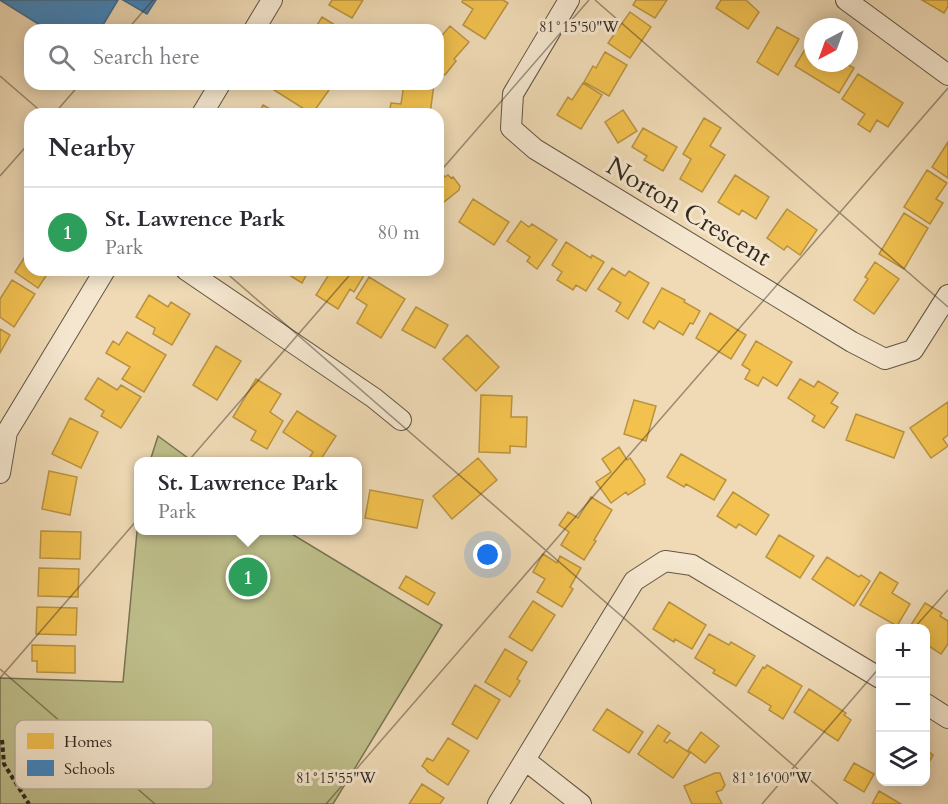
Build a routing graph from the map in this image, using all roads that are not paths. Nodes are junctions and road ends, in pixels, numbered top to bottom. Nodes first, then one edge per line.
1 (272, 0) edge
2 (569, 0) edge
3 (846, 0) edge
4 (258, 24) edge
5 (948, 75) edge
6 (216, 90) edge
7 (205, 108) edge
8 (101, 276) edge
9 (195, 276) edge
10 (948, 295) edge
11 (401, 420) dead end
12 (0, 473) edge
13 (876, 676) edge
14 (930, 707) edge
15 (948, 718) edge
16 (525, 760) junction
17 (498, 804) edge
18 (581, 804) edge

1 - 4 street
2 - 10 street, Norton Crescent
3 - 5 street
6 - 7 street
8 - 12 street
9 - 11 street
13 - 16 street
14 - 15 street
16 - 17 street
16 - 18 street

